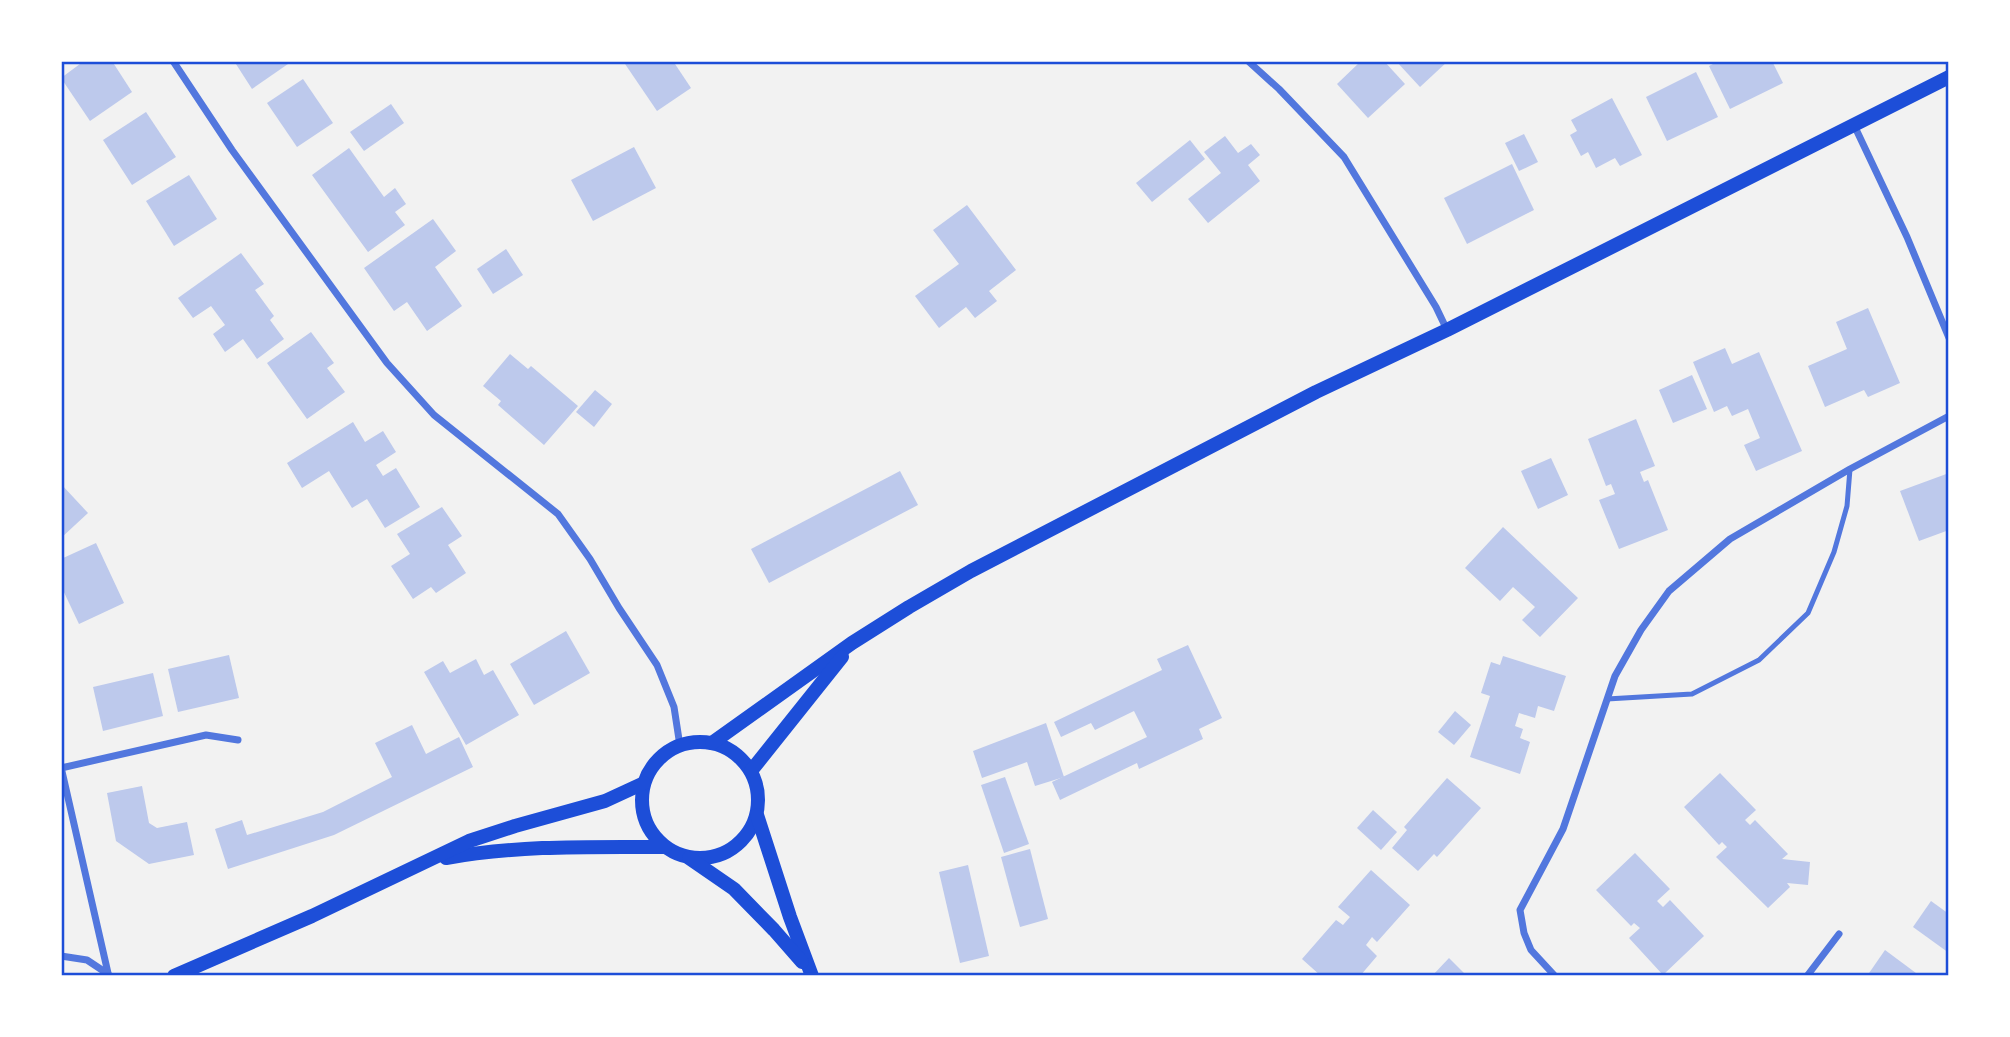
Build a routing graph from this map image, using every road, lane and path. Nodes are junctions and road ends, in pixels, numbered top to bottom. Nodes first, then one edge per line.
1 (173, 61) edge
2 (1248, 61) edge
3 (1949, 77) edge
4 (1854, 125) junction
5 (1447, 330) junction
6 (1949, 338) edge
7 (1949, 416) edge
8 (1850, 469) junction
9 (852, 643) junction
10 (1607, 699) junction
11 (238, 740) dead end
12 (712, 743) junction
13 (680, 746) junction
14 (61, 768) edge
15 (751, 771) junction
16 (644, 783) junction
17 (757, 815) junction
18 (665, 847) junction
19 (689, 858) junction
20 (429, 861) junction
21 (1839, 934) dead end
22 (61, 956) edge
23 (810, 972) edge
24 (108, 975) edge
25 (174, 976) edge
26 (1555, 976) edge
27 (1807, 976) edge

1 - 13 street
2 - 5 street
3 - 4 main road
4 - 5 main road
4 - 6 street
5 - 9 main road
7 - 8 street
8 - 10 street
8 - 10 lane
9 - 12 main road
9 - 15 main road
10 - 26 street
11 - 14 street
12 - 13 main road
12 - 15 main road
13 - 16 main road
14 - 24 street
15 - 17 main road
16 - 18 main road
16 - 20 main road
17 - 19 main road
17 - 23 main road
18 - 19 main road
18 - 20 main road
19 - 23 main road
20 - 25 main road
21 - 27 street
22 - 24 street

